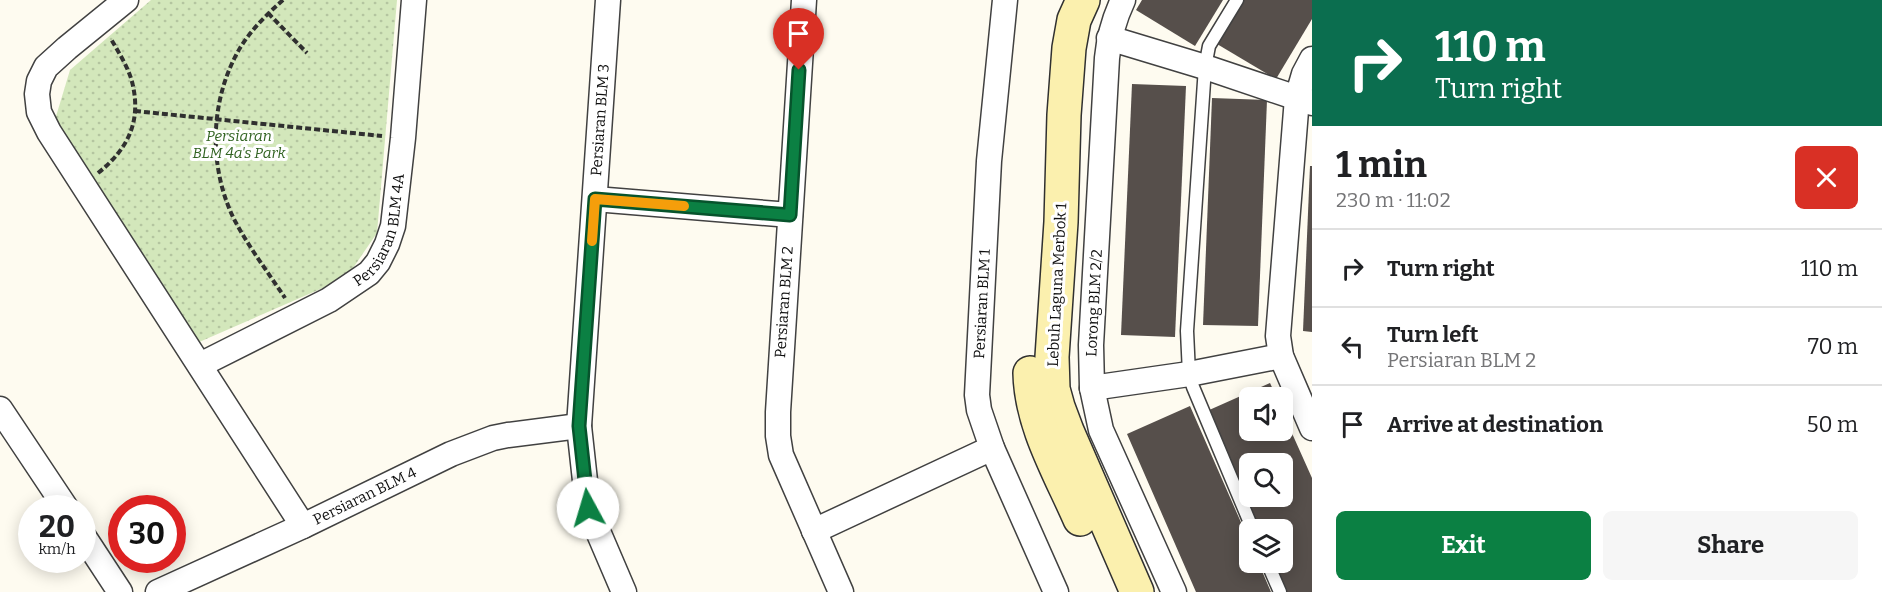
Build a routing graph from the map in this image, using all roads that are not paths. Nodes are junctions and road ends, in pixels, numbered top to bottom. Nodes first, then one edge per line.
1 (126, 0) edge
2 (414, 0) edge
3 (608, 0) edge
4 (804, 0) edge
5 (1005, 0) edge
6 (1060, 0) edge
7 (1083, 0) edge
8 (1123, 0) edge
9 (1237, 0) edge
10 (1109, 38) junction
11 (1312, 59) edge
12 (1205, 67) junction
13 (1304, 101) edge
14 (595, 199) junction
15 (790, 215) junction
16 (1281, 356) junction
17 (200, 365) junction
18 (1189, 374) junction
19 (1092, 388) junction
20 (0, 409) edge
21 (579, 426) junction
22 (1312, 428) edge
23 (992, 448) junction
24 (57, 495) edge
25 (1248, 519) edge
26 (303, 526) junction
27 (814, 531) junction
28 (96, 555) edge
29 (1272, 573) edge
30 (120, 592) edge
31 (158, 592) edge
32 (624, 592) edge
33 (841, 592) edge
34 (1056, 592) edge
35 (1113, 592) edge
36 (1137, 592) edge
37 (1174, 592) edge
38 (1280, 592) edge

1 - 17 street
2 - 17 street, Persiaran BLM 4A
3 - 14 street, Persiaran BLM 3
4 - 15 street, Persiaran BLM 2
5 - 23 street, Persiaran BLM 1
6 - 35 street, Lebuh Laguna Merbok 1
7 - 36 street, Lebuh Laguna Merbok 1
8 - 10 street, Lorong BLM 2/2
9 - 12 lane
10 - 12 street
10 - 19 street, Lorong BLM 2/2
11 - 13 street
12 - 13 street
12 - 18 lane
13 - 16 street
14 - 15 street
14 - 21 street, Persiaran BLM 3
15 - 27 street, Persiaran BLM 2
16 - 18 street
16 - 22 street
17 - 26 street
18 - 19 street
18 - 25 lane
19 - 37 street, Lorong BLM 2/2
20 - 24 street
21 - 26 street, Persiaran BLM 4
21 - 32 street, Persiaran BLM 3
23 - 27 street
23 - 34 street, Persiaran BLM 1
26 - 31 street, Persiaran BLM 4
27 - 33 street, Persiaran BLM 2
28 - 30 street
29 - 38 lane

